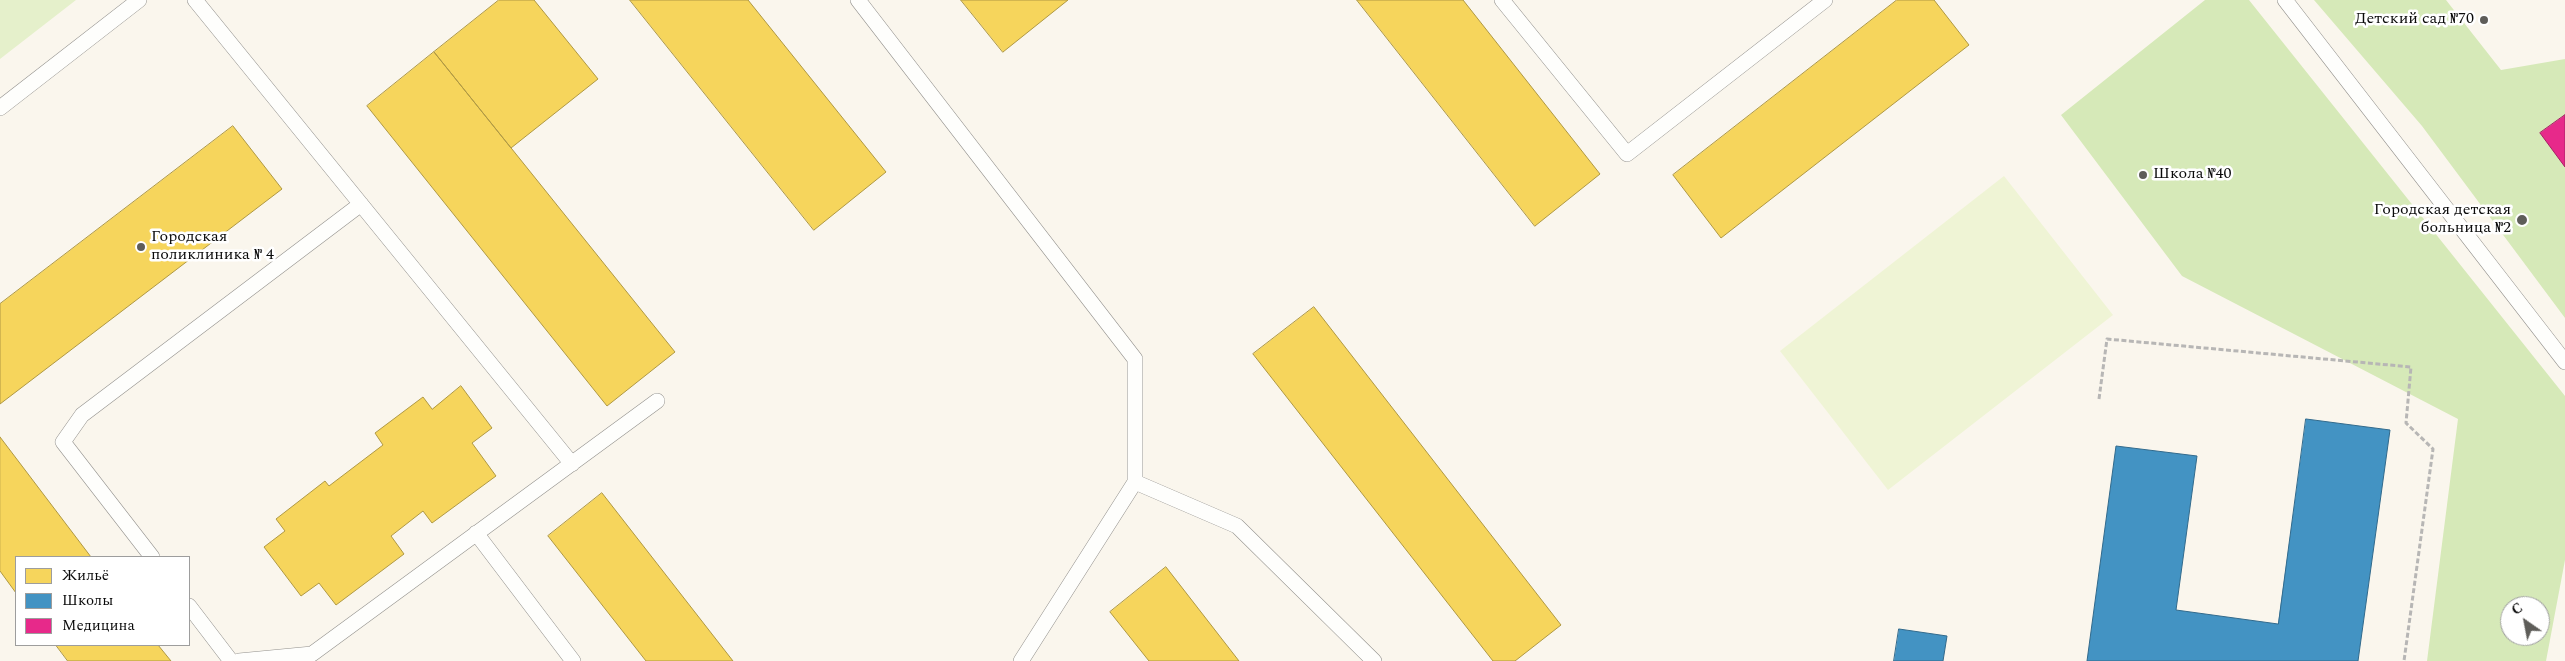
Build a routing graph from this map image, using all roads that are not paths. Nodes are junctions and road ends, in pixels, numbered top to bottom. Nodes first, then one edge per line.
1 (139, 0) edge
2 (195, 0) edge
3 (858, 0) edge
4 (1502, 0) edge
5 (1824, 0) edge
6 (2285, 0) edge
7 (0, 108) edge
8 (361, 204) junction
9 (2565, 362) edge
10 (657, 401) dead end
11 (572, 464) junction
12 (1135, 482) junction
13 (476, 533) junction
14 (151, 556) edge
15 (190, 607) edge
16 (231, 661) edge
17 (239, 661) edge
18 (573, 661) edge
19 (1021, 661) edge
20 (1374, 661) edge

1 - 7 lane
2 - 8 lane
3 - 12 lane
4 - 5 lane
6 - 9 lane
8 - 11 lane
8 - 14 lane
10 - 11 lane
11 - 13 lane
12 - 19 lane
12 - 20 lane
13 - 17 lane
13 - 18 lane
15 - 16 lane

